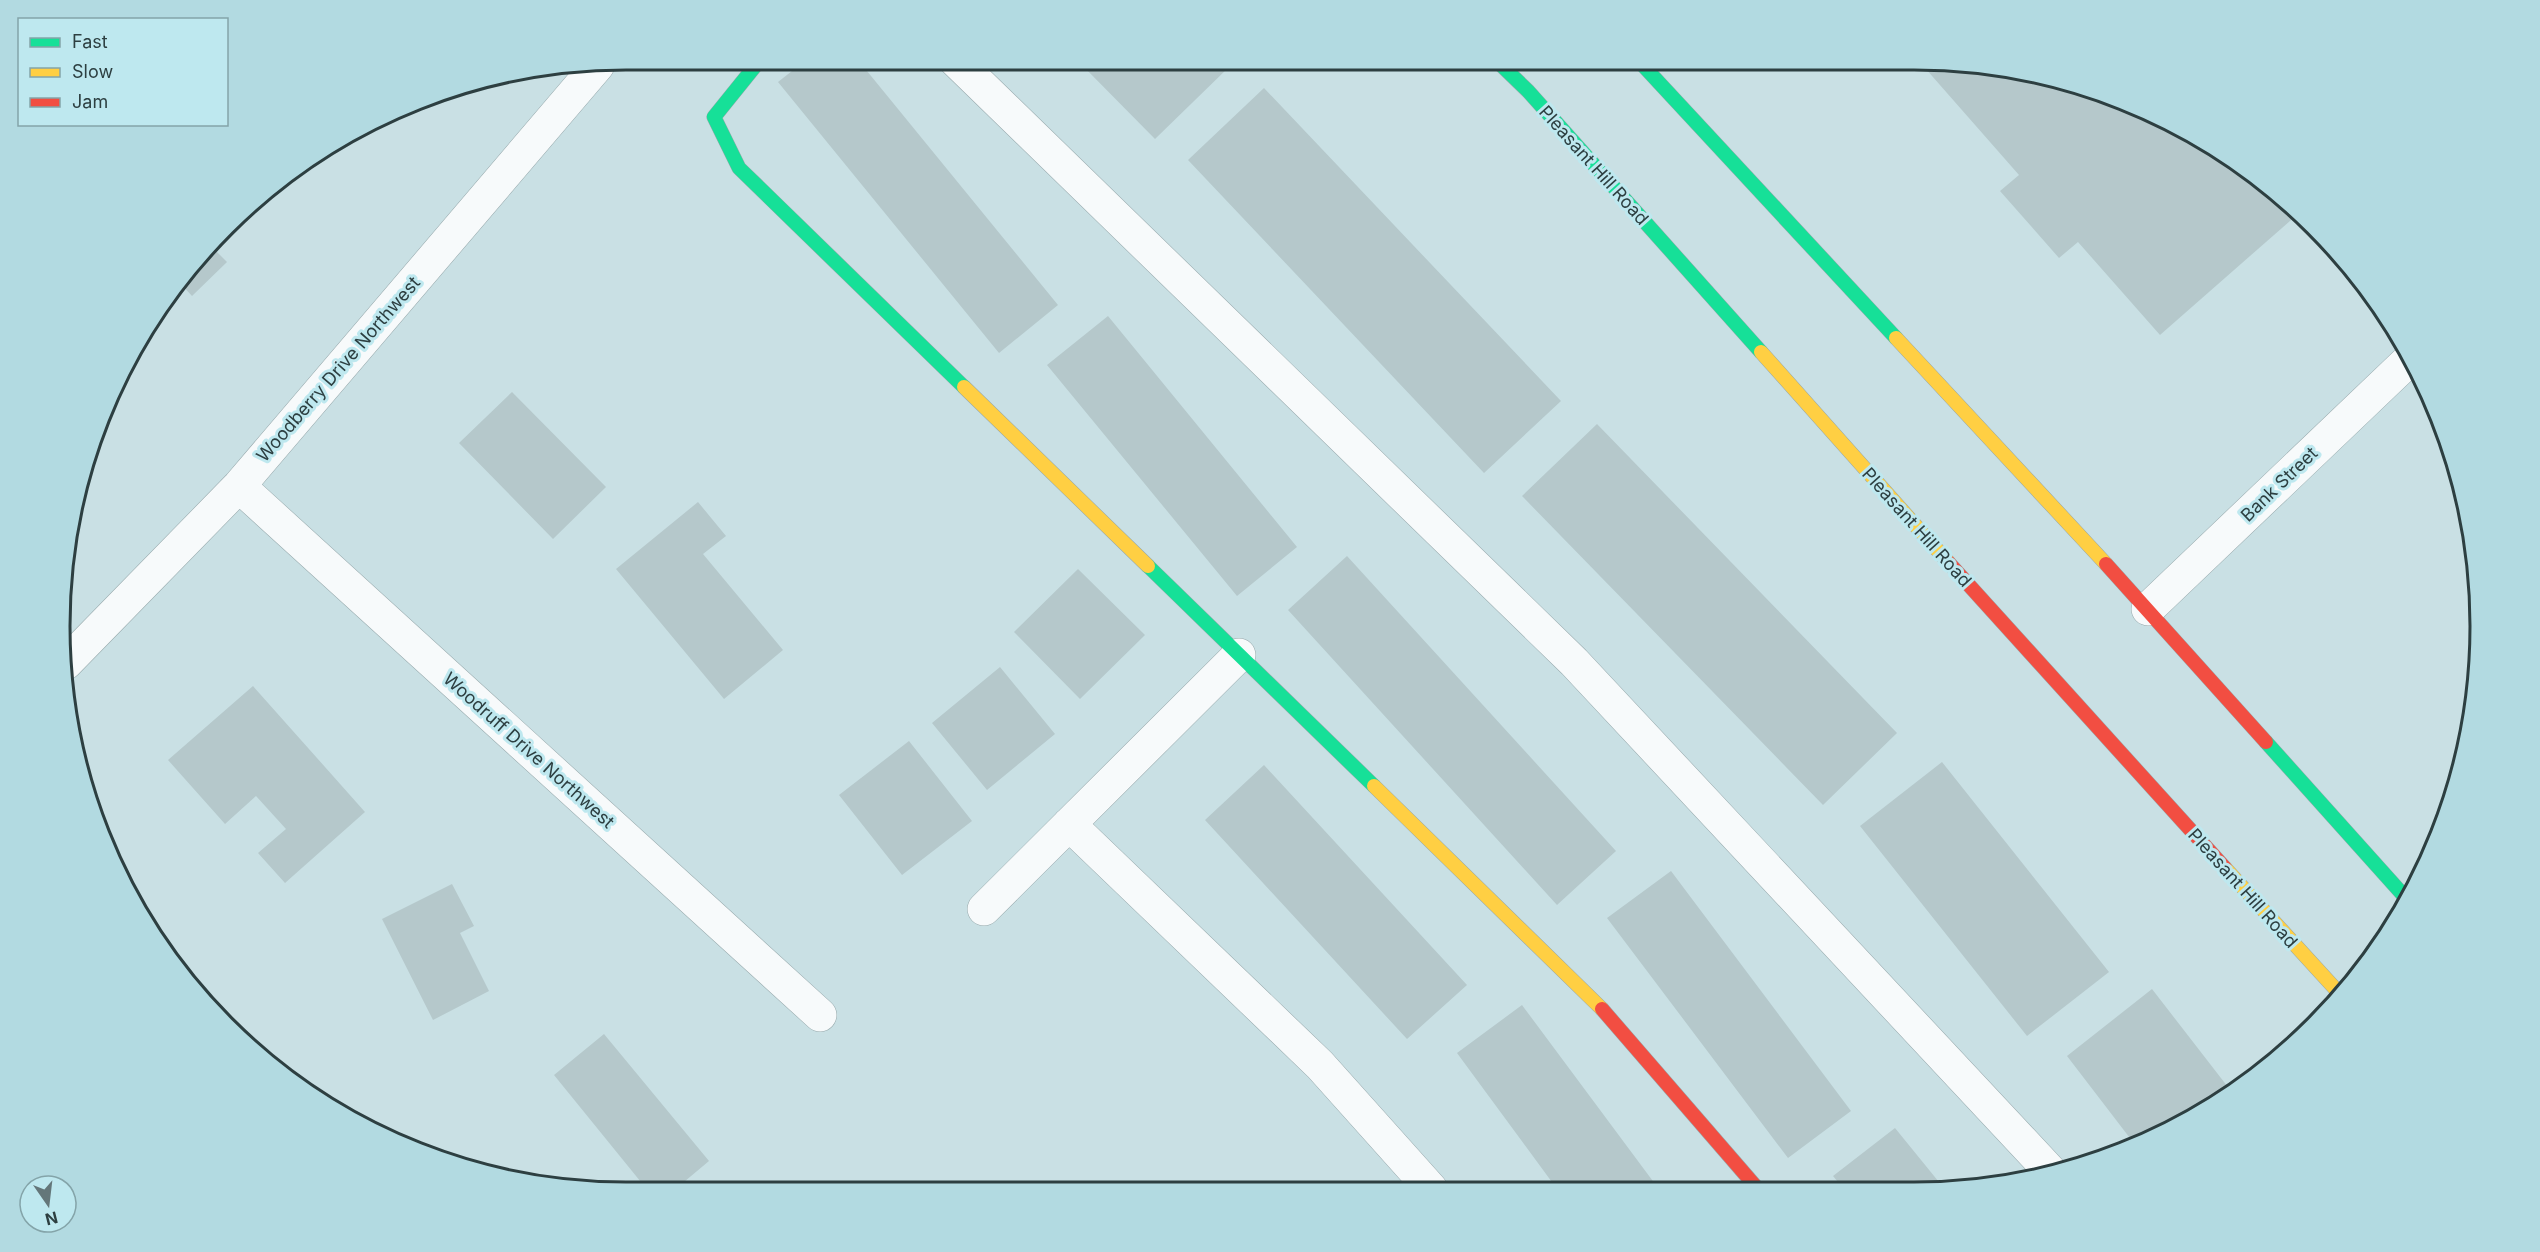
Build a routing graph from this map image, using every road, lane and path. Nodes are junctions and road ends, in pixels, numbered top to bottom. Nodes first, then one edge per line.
1 (751, 71) edge
2 (966, 71) edge
3 (1507, 71) edge
4 (1648, 71) edge
5 (591, 72) edge
6 (2404, 365) edge
7 (239, 486) junction
8 (2148, 609) junction
9 (1239, 655) junction
10 (72, 657) edge
11 (1069, 824) junction
12 (2401, 893) edge
13 (984, 909) dead end
14 (2335, 988) edge
15 (820, 1015) dead end
16 (2045, 1166) edge
17 (1424, 1181) edge
18 (1751, 1181) edge

1 - 9 main road
2 - 16 street
3 - 14 main road, Pleasant Hill Road
4 - 8 main road
5 - 7 street, Woodberry Drive Northwest
6 - 8 street, Bank Street
7 - 10 street, Woodberry Drive Northwest
7 - 15 street, Woodruff Drive Northwest
8 - 12 main road
9 - 11 street
9 - 18 main road
11 - 13 street
11 - 17 street

